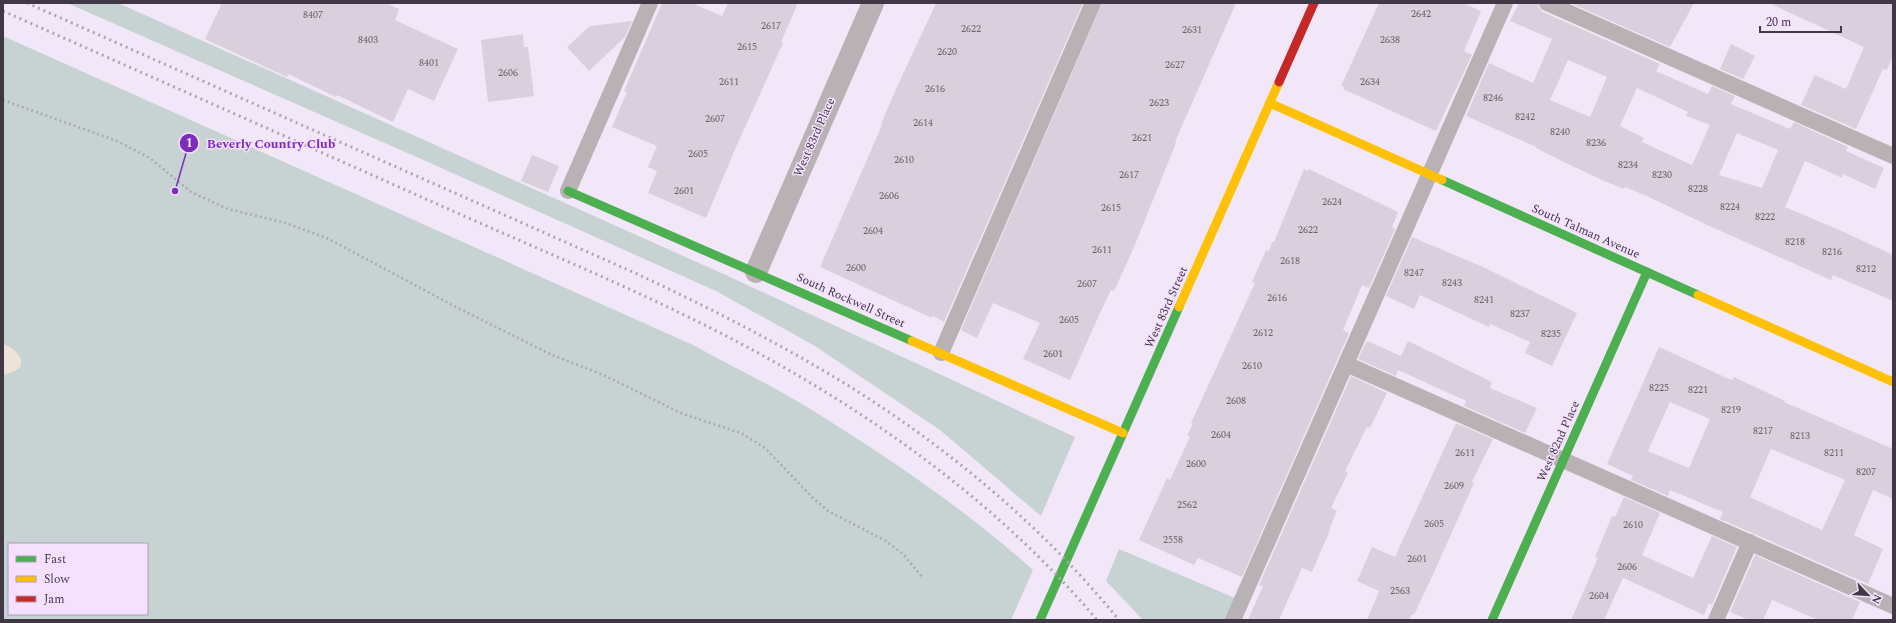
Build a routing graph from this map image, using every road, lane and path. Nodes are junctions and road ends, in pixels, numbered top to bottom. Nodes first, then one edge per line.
1 (650, 3) edge
2 (873, 3) edge
3 (1093, 3) edge
4 (1314, 3) edge
5 (1505, 3) edge
6 (1547, 3) edge
7 (3, 100) edge
8 (1270, 103) junction
9 (1893, 156) edge
10 (1430, 175) junction
11 (568, 191) joint
12 (756, 272) junction
13 (1647, 272) junction
14 (941, 353) junction
15 (1346, 364) junction
16 (1893, 382) edge
17 (1123, 433) junction
18 (1562, 459) junction
19 (1750, 542) junction
20 (923, 578) dead end
21 (1893, 606) edge
22 (1040, 620) edge
23 (1233, 620) edge
24 (1492, 620) edge
25 (1716, 620) edge

1 - 11 lane
2 - 12 street, West 83rd Place
3 - 14 lane
4 - 8 street, West 83rd Street
5 - 10 lane
6 - 9 lane
7 - 20 path
8 - 10 street, South Talman Avenue
8 - 17 street, West 83rd Street
10 - 13 street, South Talman Avenue
10 - 15 lane
11 - 12 street, South Rockwell Street
12 - 14 street, South Rockwell Street
13 - 16 street, South Talman Avenue
13 - 18 street, West 82nd Place
14 - 17 street, South Rockwell Street
15 - 18 lane
15 - 23 lane
17 - 22 street, West 83rd Street
18 - 19 lane
18 - 24 street, West 82nd Place
19 - 21 lane
19 - 25 lane

